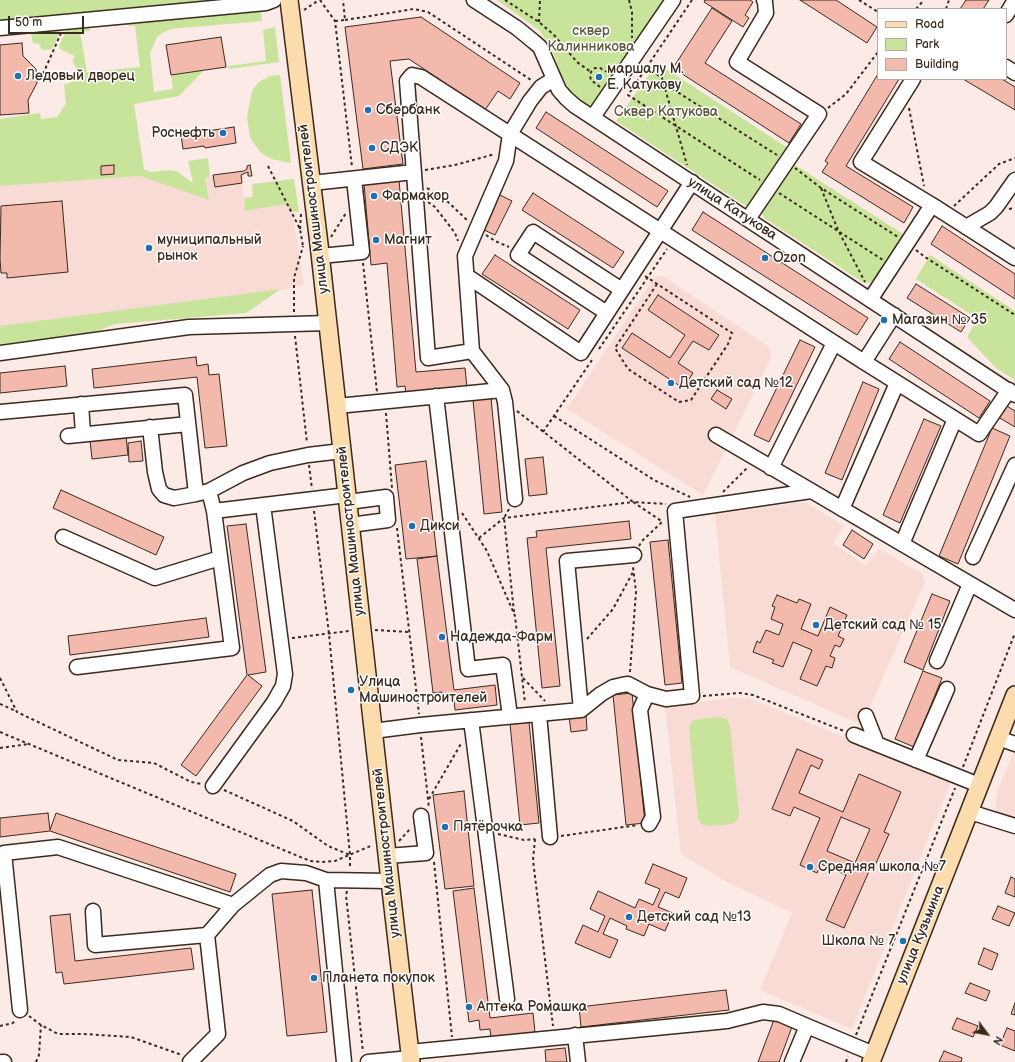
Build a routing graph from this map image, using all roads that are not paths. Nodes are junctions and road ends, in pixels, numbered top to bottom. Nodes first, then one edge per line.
1 (274, 0) edge
2 (289, 0) edge
3 (474, 0) edge
4 (673, 0) edge
5 (764, 0) edge
6 (1015, 0) edge
7 (1007, 13) edge
8 (0, 28) edge
9 (554, 79) junction
10 (912, 80) edge
11 (593, 117) junction
12 (510, 134) junction
13 (354, 179) junction
14 (1015, 180) edge
15 (690, 181) junction
16 (415, 182) junction
17 (312, 183) junction
18 (929, 203) junction
19 (748, 219) junction
20 (966, 227) junction
21 (660, 231) junction
22 (320, 250) junction
23 (1015, 258) edge
24 (467, 276) junction
25 (622, 290) junction
26 (870, 300) junction
27 (607, 313) junction
28 (894, 315) junction
29 (328, 323) junction
30 (834, 343) junction
31 (472, 351) junction
32 (0, 353) edge
33 (864, 362) junction
34 (897, 382) junction
35 (1012, 392) edge
36 (436, 396) junction
37 (503, 396) junction
38 (81, 404) junction
39 (337, 406) junction
40 (0, 412) edge
41 (955, 419) junction
42 (188, 424) junction
43 (150, 427) junction
44 (84, 434) junction
45 (716, 435) dead end
46 (68, 436) dead end
47 (342, 451) junction
48 (1015, 465) edge
49 (771, 468) junction
50 (811, 491) junction
51 (202, 492) junction
52 (347, 498) junction
53 (515, 499) road end
54 (263, 505) junction
55 (842, 509) junction
56 (214, 511) junction
57 (350, 525) junction
58 (62, 537) dead end
59 (902, 544) junction
60 (634, 555) road end
61 (973, 557) dead end
62 (220, 558) junction
63 (970, 584) junction
64 (1015, 610) edge
65 (937, 661) dead end
66 (77, 667) dead end
67 (946, 689) dead end
68 (647, 694) junction
69 (1015, 695) edge
70 (581, 710) junction
71 (532, 714) junction
72 (510, 716) junction
73 (866, 716) dead end
74 (472, 724) junction
75 (373, 731) junction
76 (854, 735) road end
77 (998, 738) junction
78 (878, 744) junction
79 (1015, 744) edge
80 (916, 760) junction
81 (979, 785) junction
82 (212, 786) road end
83 (970, 812) junction
84 (426, 813) road end
85 (649, 824) road end
86 (1015, 826) edge
87 (550, 837) road end
88 (386, 850) junction
89 (326, 880) junction
90 (390, 881) junction
91 (233, 905) junction
92 (93, 911) dead end
93 (207, 935) junction
94 (507, 999) dead end
95 (20, 1010) road end
96 (807, 1026) junction
97 (575, 1036) junction
98 (411, 1057) edge
99 (366, 1058) edge
100 (873, 1058) edge
101 (196, 1061) edge
102 (344, 1062) edge
103 (578, 1062) edge
104 (792, 1062) edge

1 - 8 street
2 - 17 main road, улица Машиностроителей
3 - 9 street, улица Катукова
4 - 11 street
5 - 19 street
6 - 7 street
9 - 11 street, улица Катукова
9 - 12 street
10 - 18 street
11 - 15 street, улица Катукова
12 - 16 street
12 - 21 street
12 - 24 street
13 - 16 street
13 - 17 street
13 - 22 street
14 - 20 street
15 - 19 street, улица Катукова
15 - 21 street
16 - 31 street
17 - 22 main road, улица Машиностроителей
18 - 20 street
18 - 26 street
19 - 26 street, улица Катукова
20 - 23 street
21 - 25 street
21 - 30 street
22 - 29 main road, улица Машиностроителей
24 - 27 street
24 - 31 street
25 - 27 street
25 - 27 street
26 - 28 street, улица Катукова
28 - 33 street
28 - 35 street, улица Катукова
29 - 32 street
29 - 39 main road, улица Машиностроителей
30 - 33 street
30 - 49 street
31 - 37 street
33 - 34 street
34 - 41 street
34 - 55 street
35 - 41 street
36 - 37 street
36 - 39 street
36 - 72 street
37 - 53 street
38 - 40 street
38 - 42 street
38 - 44 street
39 - 47 main road, улица Машиностроителей
41 - 59 street
42 - 43 street
42 - 51 street
43 - 44 street
43 - 51 street
44 - 46 street
45 - 49 street
47 - 51 street
47 - 52 main road, улица Машиностроителей
48 - 61 street
49 - 50 street
50 - 55 street
50 - 68 street
51 - 56 street
52 - 54 street
52 - 57 main road, улица Машиностроителей
52 - 57 street
54 - 56 street
54 - 82 street
55 - 59 street
56 - 62 street
57 - 75 main road, улица Машиностроителей
58 - 62 street
59 - 63 street
60 - 70 street
62 - 66 street
63 - 64 street
63 - 65 street
67 - 80 street
68 - 70 street
68 - 85 street
69 - 77 main road, улица Кузьмина
70 - 71 street
71 - 72 street
71 - 87 street
72 - 74 street
73 - 78 street
74 - 75 street
74 - 94 street
75 - 88 main road, улица Машиностроителей
76 - 78 street
77 - 79 street
77 - 81 main road, улица Кузьмина
78 - 80 street
80 - 81 street
81 - 83 main road, улица Кузьмина
83 - 86 street
83 - 100 main road, улица Кузьмина
84 - 88 street
88 - 90 main road, улица Машиностроителей
89 - 90 street
89 - 91 street
89 - 102 street
90 - 98 main road, улица Машиностроителей
91 - 93 street
91 - 95 street
92 - 93 street
93 - 101 street
96 - 97 street
96 - 100 street
96 - 104 street
97 - 98 street
97 - 103 street
98 - 99 street

